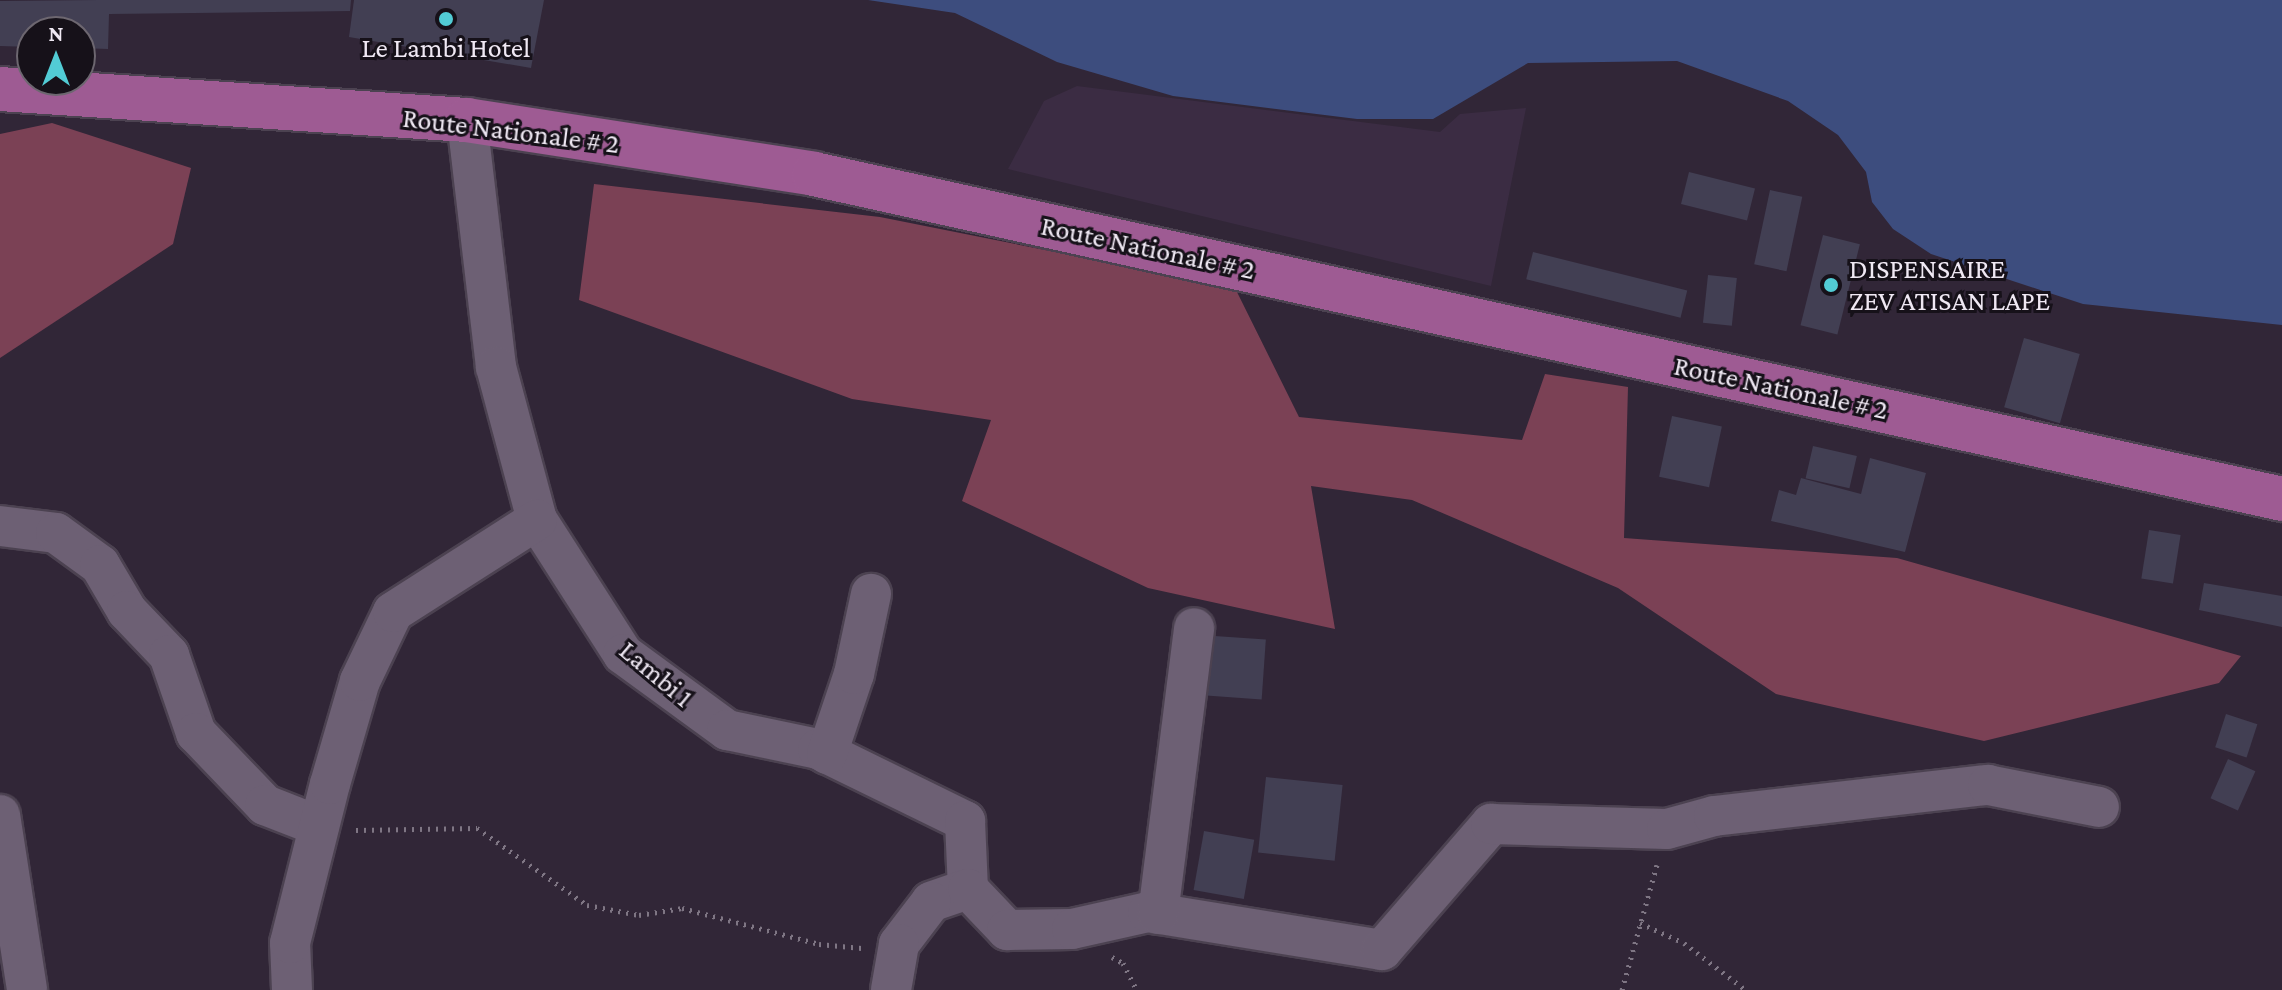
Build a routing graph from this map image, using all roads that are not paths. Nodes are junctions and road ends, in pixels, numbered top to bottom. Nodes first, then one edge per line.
1 (0, 89) edge
2 (467, 120) junction
3 (2282, 499) edge
4 (537, 520) junction
5 (0, 526) edge
6 (871, 594) dead end
7 (1194, 628) dead end
8 (827, 754) junction
9 (2099, 807) dead end
10 (0, 815) edge
11 (319, 826) junction
12 (968, 889) junction
13 (1158, 914) junction
14 (27, 990) edge
15 (292, 990) edge
16 (891, 990) edge

1 - 2 main road, Route Nationale # 2
2 - 3 main road, Route Nationale # 2
2 - 4 street, Lambi 1
4 - 8 street, Lambi 1
4 - 11 street
5 - 11 street
6 - 8 street
7 - 13 street
8 - 12 street, Lambi 1
9 - 13 street
10 - 14 street
11 - 15 street
12 - 13 street
12 - 16 street

